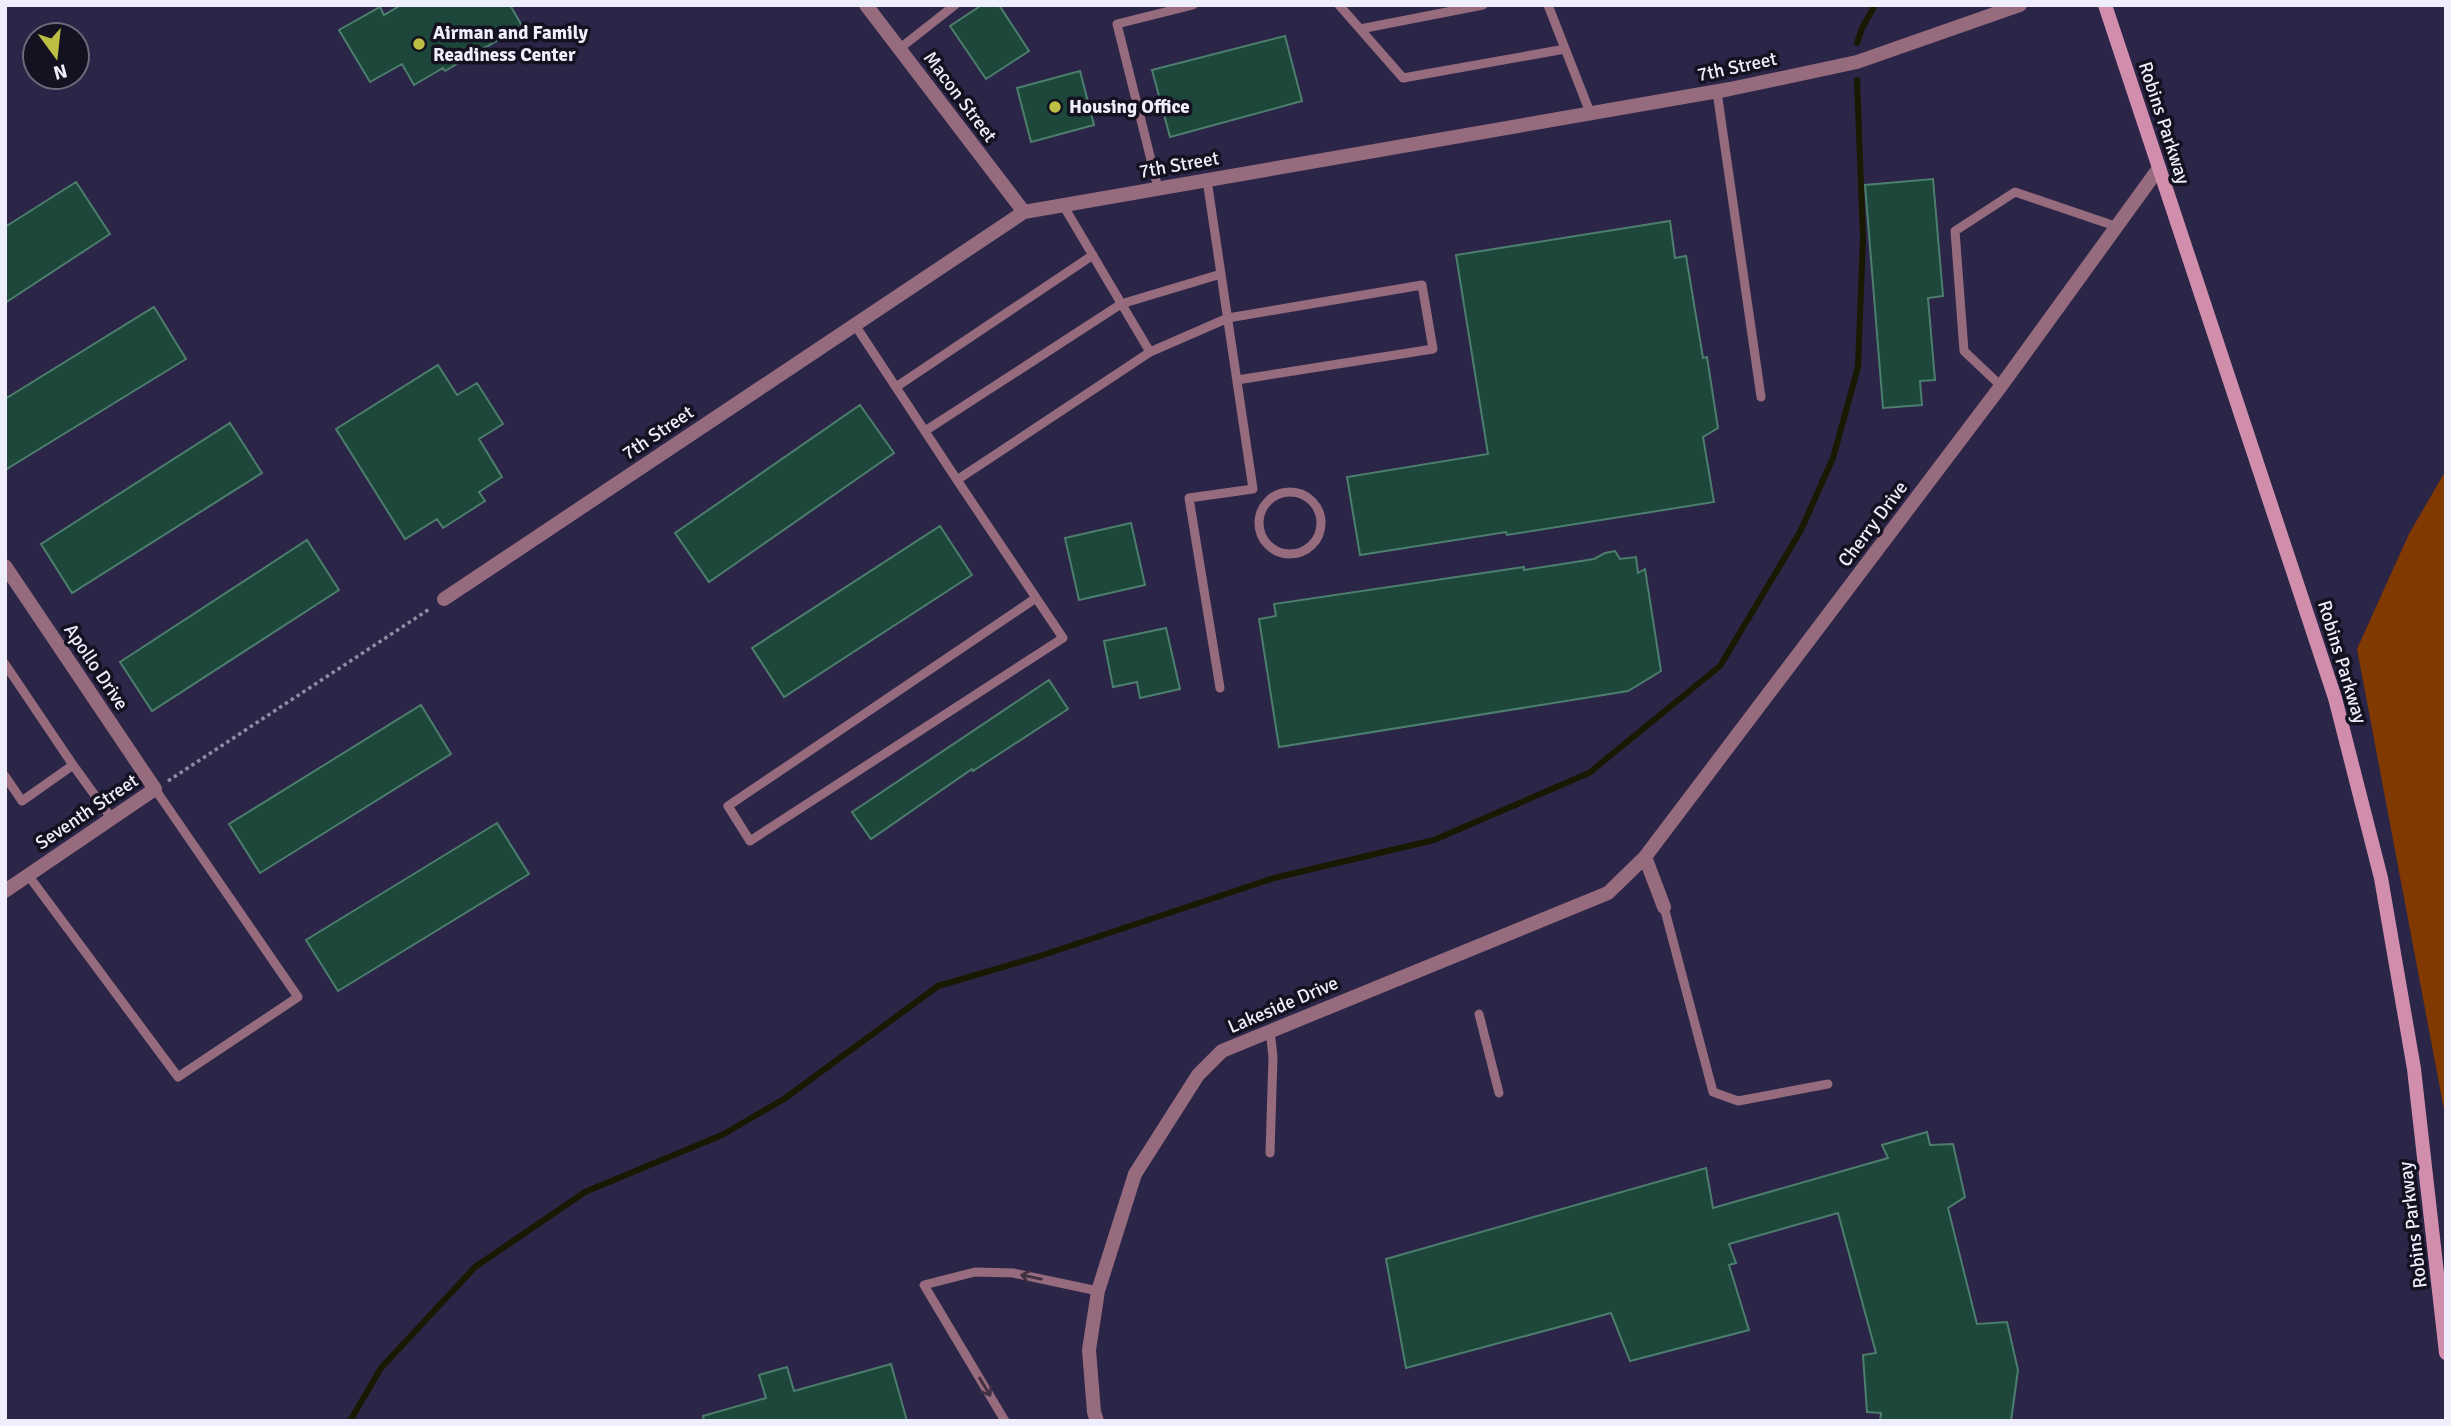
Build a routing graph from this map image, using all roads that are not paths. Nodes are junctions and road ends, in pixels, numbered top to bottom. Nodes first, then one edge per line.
1 (866, 5) edge
2 (955, 5) edge
3 (1194, 5) edge
4 (1339, 5) edge
5 (1483, 5) edge
6 (1548, 5) edge
7 (2020, 5) edge
8 (2105, 5) edge
9 (1360, 29) junction
10 (899, 49) junction
11 (1565, 49) junction
12 (1717, 92) junction
13 (1591, 115) junction
14 (2159, 168) junction
15 (1207, 180) junction
16 (1158, 188) junction
17 (1063, 205) junction
18 (1024, 212) junction
19 (2115, 226) junction
20 (1093, 255) junction
21 (1221, 274) junction
22 (1121, 304) junction
23 (1228, 318) junction
24 (855, 324) junction
25 (1150, 352) junction
26 (1237, 380) junction
27 (2001, 386) junction
28 (896, 387) junction
29 (1761, 397) dead end
30 (925, 431) junction
31 (957, 480) junction
32 (1254, 489) junction
33 (1267, 501) junction
34 (5, 566) edge
35 (1035, 598) junction
36 (444, 599) road end
37 (5, 664) edge
38 (1220, 688) dead end
39 (73, 765) junction
40 (5, 776) edge
41 (155, 789) junction
42 (111, 819) junction
43 (1644, 857) junction
44 (28, 875) junction
45 (5, 891) edge
46 (1664, 907) joint
47 (1479, 1014) dead end
48 (1270, 1030) junction
49 (1828, 1084) dead end
50 (1499, 1093) dead end
51 (1270, 1153) dead end
52 (1098, 1291) junction
53 (2446, 1353) edge
54 (1005, 1421) edge
55 (1097, 1421) edge

1 - 10 street, Macon Street
2 - 10 lane
3 - 16 lane
4 - 9 lane
5 - 9 lane
6 - 11 lane
7 - 12 street, 7th Street
8 - 14 street, Robins Parkway
9 - 11 lane
10 - 18 street, Macon Street
11 - 13 lane
12 - 13 street, 7th Street
12 - 29 lane
13 - 15 street, 7th Street
14 - 19 street, Cherry Drive
14 - 53 street, Robins Parkway
15 - 16 street, 7th Street
15 - 21 lane
16 - 17 street, 7th Street
17 - 18 street, 7th Street
17 - 20 lane
18 - 24 street, 7th Street
19 - 27 street, Cherry Drive
19 - 27 lane
20 - 22 lane
20 - 28 lane
21 - 22 lane
21 - 23 lane
22 - 25 lane
22 - 30 lane
23 - 25 lane
23 - 26 lane
23 - 26 lane
24 - 28 lane
24 - 36 street, 7th Street
25 - 31 lane
26 - 32 lane
27 - 43 street, Cherry Drive
28 - 30 lane
30 - 31 lane
31 - 35 lane
32 - 33 lane
32 - 38 lane
33 - 33 lane
34 - 41 street, Apollo Drive
35 - 35 lane
37 - 39 lane
39 - 40 lane
39 - 42 lane
41 - 42 street, Seventh Street
41 - 44 lane
42 - 44 street, Seventh Street
43 - 46 street
43 - 48 street, Lakeside Drive
44 - 45 street, Seventh Street
46 - 49 lane
47 - 50 lane
48 - 51 lane
48 - 52 street, Lakeside Drive
52 -> 54 lane
52 - 55 street, Lakeside Drive

